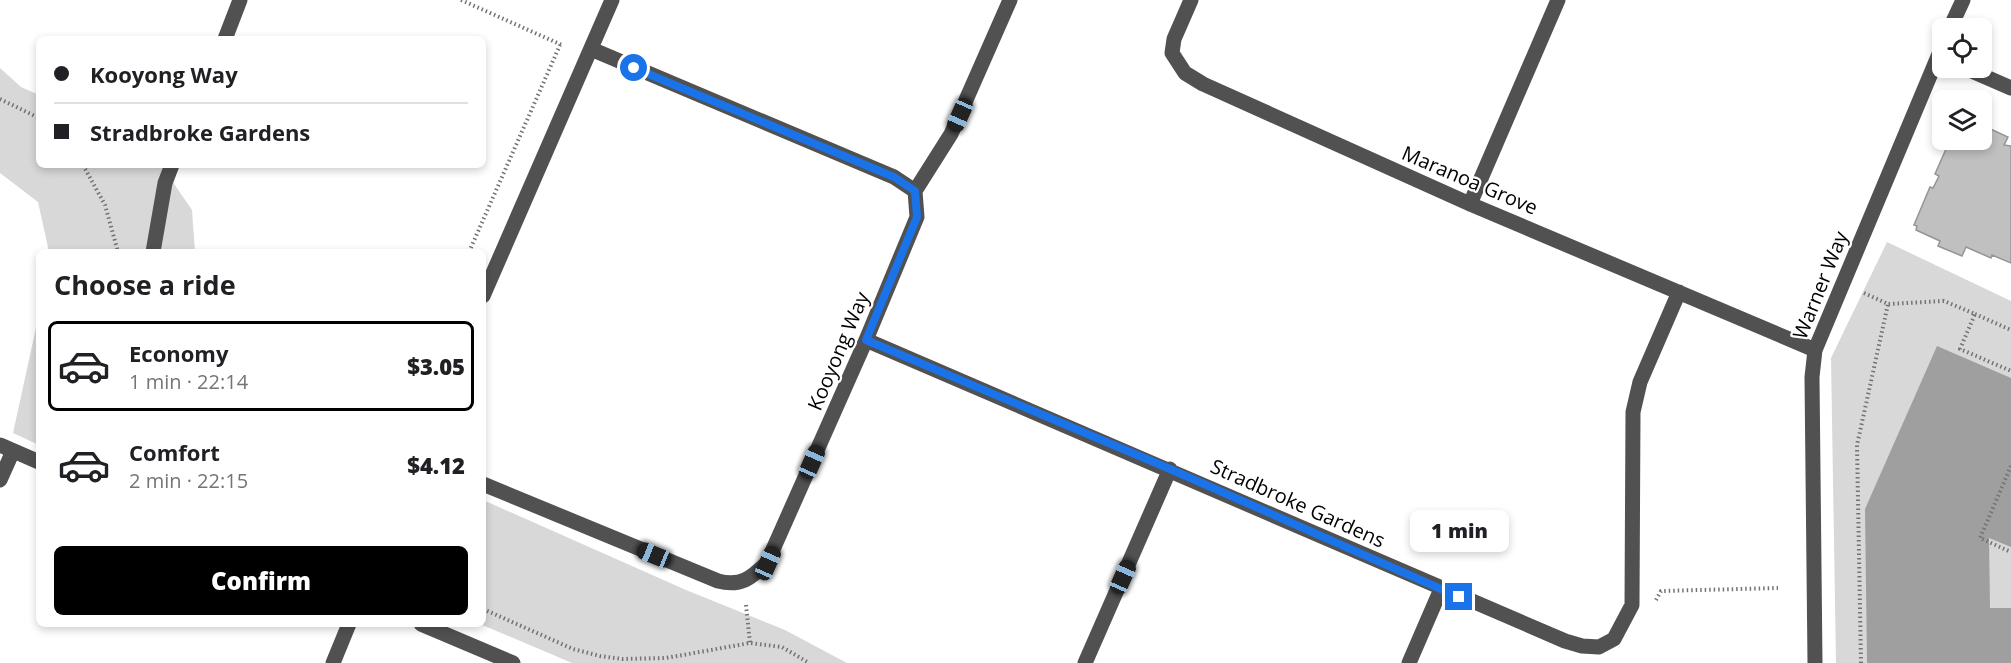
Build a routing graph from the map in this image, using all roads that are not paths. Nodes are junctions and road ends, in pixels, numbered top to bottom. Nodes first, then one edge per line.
1 (612, 0) edge
2 (1010, 0) edge
3 (1191, 0) edge
4 (1558, 0) edge
5 (1963, 0) edge
6 (242, 1) edge
7 (1955, 18) edge
8 (226, 36) edge
9 (589, 53) junction
10 (1932, 74) edge
11 (1988, 78) edge
12 (2011, 88) edge
13 (171, 168) edge
14 (915, 191) junction
15 (1470, 204) junction
16 (154, 249) edge
17 (486, 289) edge
18 (1679, 292) junction
19 (866, 340) junction
20 (1815, 350) junction
21 (6, 448) edge
22 (36, 461) edge
23 (1170, 469) junction
24 (0, 480) edge
25 (486, 484) edge
26 (1441, 589) junction
27 (348, 627) edge
28 (428, 627) edge
29 (333, 663) edge
30 (513, 663) edge
31 (1085, 663) edge
32 (1410, 663) edge
33 (1815, 663) edge

1 - 9 street
2 - 14 street
3 - 15 street, Maranoa Grove
4 - 15 street
5 - 7 street
6 - 8 street
9 - 14 street
9 - 17 street
10 - 20 street, Warner Way
11 - 12 street
13 - 16 street
14 - 19 street, Kooyong Way
15 - 18 street, Maranoa Grove
18 - 20 street, Maranoa Grove
18 - 26 street, Stradbroke Gardens
19 - 23 street, Stradbroke Gardens
19 - 25 street, Kooyong Way
20 - 33 street, Warner Way
21 - 22 street
21 - 24 street
23 - 26 street, Stradbroke Gardens
23 - 31 street
26 - 32 street
27 - 29 street
28 - 30 street

